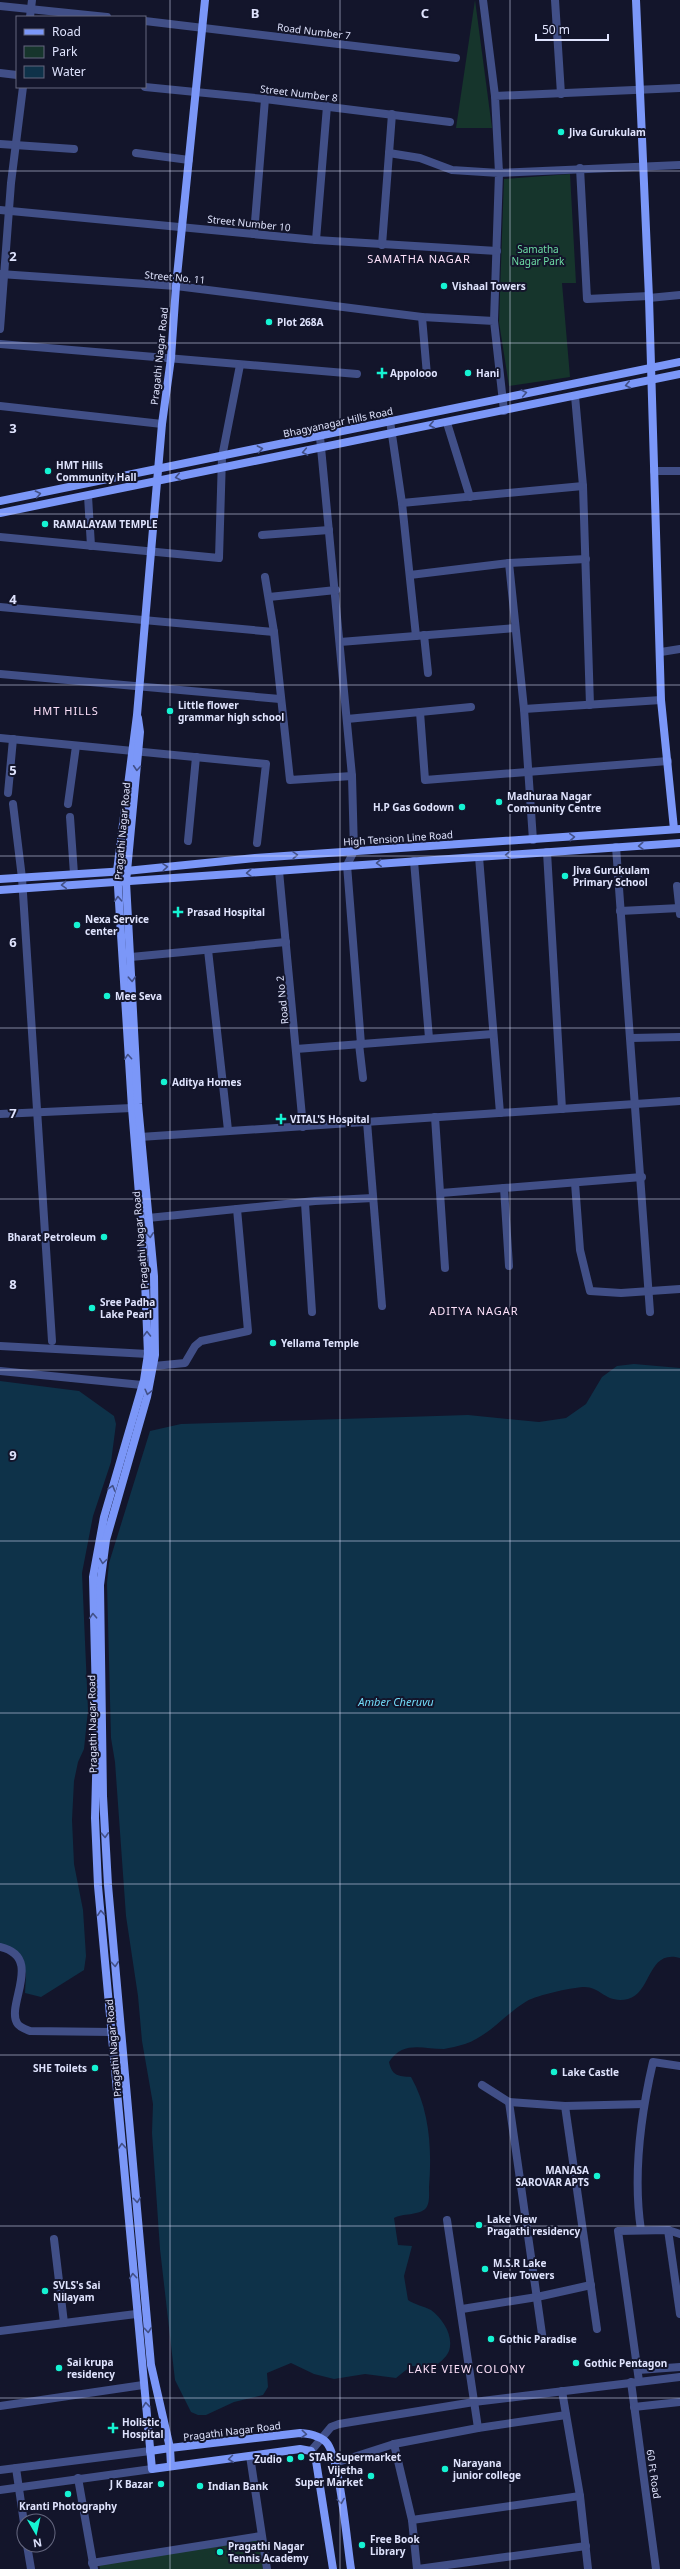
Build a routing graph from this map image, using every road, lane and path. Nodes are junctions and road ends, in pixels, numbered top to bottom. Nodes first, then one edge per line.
1 (205, 0) edge
2 (483, 0) edge
3 (555, 0) edge
4 (636, 0) edge
5 (32, 4) edge
6 (0, 6) edge
7 (30, 16) edge
8 (101, 16) edge
9 (146, 21) edge
10 (203, 28) junction
11 (456, 58) dead end
12 (0, 73) edge
13 (16, 75) edge
14 (146, 87) edge
15 (23, 88) edge
16 (680, 88) edge
17 (640, 90) junction
18 (197, 92) junction
19 (560, 94) junction
20 (495, 96) junction
21 (265, 99) junction
22 (327, 106) junction
23 (392, 114) junction
24 (450, 122) dead end
25 (0, 144) edge
26 (15, 145) junction
27 (74, 149) dead end
28 (389, 153) junction
29 (136, 154) dead end
30 (189, 160) junction
31 (642, 165) junction
32 (680, 165) edge
33 (580, 168) junction
34 (499, 173) junction
35 (4, 211) edge
36 (182, 226) junction
37 (254, 234) junction
38 (316, 240) junction
39 (382, 245) junction
40 (497, 251) junction
41 (2, 274) edge
42 (176, 286) junction
43 (680, 295) edge
44 (649, 297) junction
45 (422, 317) junction
46 (494, 321) junction
47 (0, 329) edge
48 (0, 344) edge
49 (171, 358) junction
50 (680, 362) edge
51 (240, 365) junction
52 (651, 368) junction
53 (357, 374) dead end
54 (680, 374) edge
55 (427, 375) dead end
56 (651, 380) junction
57 (575, 396) junction
58 (502, 398) junction
59 (481, 402) junction
60 (0, 406) edge
61 (504, 411) junction
62 (484, 415) junction
63 (390, 421) junction
64 (447, 422) junction
65 (162, 424) junction
66 (392, 434) junction
67 (320, 437) junction
68 (321, 448) junction
69 (222, 456) junction
70 (222, 468) junction
71 (159, 469) junction
72 (654, 471) junction
73 (680, 471) edge
74 (158, 482) junction
75 (583, 486) junction
76 (88, 496) junction
77 (470, 497) junction
78 (0, 501) edge
79 (402, 503) junction
80 (0, 513) edge
81 (329, 530) junction
82 (262, 535) dead end
83 (0, 537) edge
84 (91, 546) junction
85 (151, 552) junction
86 (586, 558) junction
87 (509, 563) junction
88 (410, 575) junction
89 (265, 577) dead end
90 (336, 590) junction
91 (268, 597) junction
92 (0, 607) edge
93 (145, 620) junction
94 (515, 628) junction
95 (274, 632) junction
96 (420, 636) junction
97 (340, 642) junction
98 (680, 649) edge
99 (660, 652) junction
100 (428, 673) dead end
101 (0, 674) edge
102 (139, 686) junction
103 (280, 700) junction
104 (661, 700) junction
105 (590, 705) junction
106 (471, 708) dead end
107 (524, 709) junction
108 (420, 712) junction
109 (347, 719) junction
110 (0, 738) edge
111 (13, 739) junction
112 (76, 746) junction
113 (135, 752) junction
114 (196, 757) junction
115 (668, 761) junction
116 (528, 772) junction
117 (352, 776) junction
118 (8, 793) dead end
119 (13, 804) dead end
120 (68, 804) dead end
121 (70, 817) dead end
122 (677, 829) edge
123 (533, 840) junction
124 (188, 842) dead end
125 (257, 843) dead end
126 (680, 843) edge
127 (616, 848) junction
128 (354, 851) junction
129 (547, 852) junction
130 (479, 858) junction
131 (414, 861) junction
132 (347, 865) junction
133 (117, 871) junction
134 (126, 871) junction
135 (279, 871) junction
136 (74, 874) junction
137 (22, 878) junction
138 (0, 879) edge
139 (117, 882) junction
140 (126, 882) junction
141 (677, 886) dead end
142 (23, 888) junction
143 (0, 890) edge
144 (680, 910) edge
145 (620, 912) junction
146 (286, 942) junction
147 (208, 950) junction
148 (131, 957) junction
149 (493, 1034) junction
150 (680, 1037) edge
151 (429, 1038) junction
152 (631, 1038) junction
153 (360, 1044) junction
154 (296, 1048) junction
155 (363, 1078) dead end
156 (680, 1101) edge
157 (636, 1104) junction
158 (132, 1108) junction
159 (562, 1109) junction
160 (38, 1112) junction
161 (500, 1113) junction
162 (0, 1114) edge
163 (436, 1117) junction
164 (366, 1122) junction
165 (303, 1127) junction
166 (228, 1130) junction
167 (140, 1137) junction
168 (642, 1177) junction
169 (574, 1183) junction
170 (504, 1188) junction
171 (441, 1193) junction
172 (373, 1198) junction
173 (305, 1203) junction
174 (237, 1209) junction
175 (148, 1218) junction
176 (509, 1266) dead end
177 (445, 1268) dead end
178 (149, 1277) junction
179 (680, 1289) edge
180 (650, 1290) junction
181 (382, 1306) dead end
182 (312, 1312) dead end
183 (650, 1312) dead end
184 (52, 1341) dead end
185 (0, 1346) edge
186 (148, 1354) junction
187 (154, 1366) junction
188 (0, 1371) edge
189 (142, 1385) junction
190 (0, 1947) edge
191 (112, 2032) junction
192 (680, 2066) edge
193 (482, 2085) dead end
194 (509, 2102) junction
195 (644, 2104) junction
196 (565, 2106) junction
197 (447, 2220) dead end
198 (641, 2230) junction
199 (668, 2230) junction
200 (680, 2234) edge
201 (54, 2239) dead end
202 (591, 2285) junction
203 (537, 2297) junction
204 (462, 2309) junction
205 (136, 2314) junction
206 (680, 2314) edge
207 (64, 2323) junction
208 (597, 2330) dead end
209 (0, 2331) edge
210 (543, 2341) dead end
211 (680, 2367) edge
212 (638, 2370) junction
213 (680, 2376) edge
214 (635, 2382) junction
215 (143, 2385) junction
216 (562, 2391) junction
217 (474, 2402) junction
218 (680, 2402) edge
219 (0, 2406) edge
220 (634, 2407) junction
221 (566, 2415) junction
222 (478, 2428) junction
223 (322, 2438) junction
224 (394, 2444) junction
225 (170, 2448) junction
226 (150, 2451) junction
227 (311, 2451) junction
228 (250, 2456) junction
229 (335, 2463) junction
230 (171, 2466) junction
231 (16, 2468) junction
232 (152, 2469) junction
233 (0, 2470) edge
234 (78, 2478) junction
235 (19, 2487) junction
236 (0, 2490) edge
237 (580, 2496) junction
238 (23, 2513) edge
239 (412, 2520) junction
240 (261, 2536) junction
241 (586, 2546) junction
242 (28, 2553) edge
243 (93, 2566) edge
244 (31, 2569) edge
245 (267, 2569) edge
246 (332, 2569) edge
247 (351, 2569) edge
248 (417, 2569) edge
249 (588, 2569) edge
250 (656, 2569) edge

1 - 10 main road, Pragathi Nagar Road
2 - 20 street
3 - 19 street
4 - 17 main road
5 - 6 street
5 - 7 street
5 - 8 street
9 - 10 street, Road Number 7
10 - 11 street, Road Number 7
10 - 18 main road, Pragathi Nagar Road
12 - 13 street
14 - 18 street, Street Number 8
15 - 26 street
16 - 17 street
17 - 19 street
17 - 31 main road
18 - 21 street, Street Number 8
18 - 30 main road, Pragathi Nagar Road
19 - 20 street
20 - 34 street
21 - 22 street, Street Number 8
21 - 37 street
22 - 23 street, Street Number 8
22 - 38 street
23 - 24 street, Street Number 8
23 - 28 street
25 - 26 street
26 - 27 street
26 - 35 street
28 - 34 street
28 - 39 street
29 - 30 street
30 - 36 main road, Pragathi Nagar Road
31 - 32 street
31 - 33 street
31 - 44 main road
33 - 34 street
33 - 44 street
34 - 40 street
35 - 36 street, Street Number 10
35 - 41 street
36 - 37 street, Street Number 10
36 - 42 main road, Pragathi Nagar Road
37 - 38 street, Street Number 10
38 - 39 street, Street Number 10
39 - 40 street, Street Number 10
40 - 46 street
41 - 42 street, Street No. 11
41 - 47 street
42 - 45 street, Street No. 11
42 - 49 main road, Pragathi Nagar Road
43 - 44 street
44 - 52 main road
45 - 46 street, Street No. 11
45 - 55 street
46 - 58 street
48 - 49 street
49 - 51 street
49 - 65 main road, Pragathi Nagar Road
50 - 52 main road, Bhagyanagar Hills Road
51 - 53 street
51 - 69 street
52 - 56 main road
58 -> 52 main road, Bhagyanagar Hills Road
54 - 56 main road
56 -> 57 main road
56 - 72 main road
57 - 61 main road
57 - 75 street
58 - 59 main road, Bhagyanagar Hills Road
58 - 61 street
59 - 62 main road
59 - 63 main road, Bhagyanagar Hills Road
60 - 65 street
61 - 62 main road
62 - 64 main road
63 - 66 street
63 - 67 main road, Bhagyanagar Hills Road
64 -> 66 main road
64 - 77 street
65 - 71 main road, Pragathi Nagar Road
66 - 68 main road
66 - 79 street
67 - 68 street
69 -> 67 main road, Bhagyanagar Hills Road
68 -> 70 main road
68 - 81 street
69 - 70 street
69 - 71 main road, Bhagyanagar Hills Road
70 -> 74 main road
70 - 85 street
71 - 74 main road, Pragathi Nagar Road
78 -> 71 main road, Bhagyanagar Hills Road
72 - 73 street
72 - 99 main road
74 - 76 main road
74 - 85 main road, Pragathi Nagar Road
75 - 77 street
75 - 86 street
76 - 80 main road
76 - 84 street
77 - 79 street
79 - 88 street
81 - 82 street
81 - 90 street
83 - 84 street
84 - 85 street
85 - 93 main road, Pragathi Nagar Road
86 - 87 street
86 - 105 street
87 - 88 street
87 - 94 street
88 - 96 street
89 - 91 street
90 - 91 street
90 - 97 street
91 - 95 street
92 - 93 street
93 - 95 street
93 - 102 main road, Pragathi Nagar Road
94 - 96 street
94 - 107 street
95 - 103 street
96 - 97 street
96 - 100 street
97 - 109 street
98 - 99 street
99 - 104 main road
101 - 102 street
102 - 103 street
102 - 113 main road, Pragathi Nagar Road
103 - 117 street
104 - 105 street
104 - 115 main road
105 - 107 street
106 - 108 street
107 - 116 street
108 - 109 street
108 - 116 street
109 - 117 street
110 - 111 street
111 - 112 street
111 - 118 street
112 - 113 street
112 - 120 street
113 - 114 street
113 - 133 main road, Pragathi Nagar Road
113 -> 134 main road, Pragathi Nagar Road
114 - 124 street
114 - 125 street
115 - 116 street
115 - 122 main road
116 - 123 street
117 - 128 street
119 - 137 street
121 - 136 street
123 -> 122 main road, High Tension Line Road
123 - 128 main road, High Tension Line Road
126 -> 127 main road
127 - 129 main road
127 - 145 street
128 - 132 street
134 -> 128 main road, High Tension Line Road
129 -> 130 main road
129 - 159 street
130 - 131 main road
130 - 149 street
131 -> 132 main road
131 - 151 street
132 - 135 main road
132 - 153 street
133 - 134 main road, High Tension Line Road
133 - 136 main road, High Tension Line Road
133 - 139 main road, Pragathi Nagar Road
134 - 140 main road, Pragathi Nagar Road
135 -> 140 main road
135 - 146 street, Road No 2
136 - 137 main road, High Tension Line Road
137 - 138 main road, High Tension Line Road
137 - 142 street
139 - 140 main road
139 -> 142 main road
158 -> 139 main road, Pragathi Nagar Road
140 - 148 main road, Pragathi Nagar Road
141 - 144 street
142 - 143 main road
142 - 160 street
144 - 145 street
145 - 152 street
146 - 147 street
146 - 154 street, Road No 2
147 - 148 street
147 - 166 street
148 -> 167 main road, Pragathi Nagar Road
149 - 151 street
149 - 161 street
150 - 152 street
151 - 153 street
152 - 157 street
153 - 154 street
153 - 155 street
154 - 165 street, Road No 2
156 - 157 street
157 - 159 street
157 - 168 street
158 - 160 street
158 - 178 main road, Pragathi Nagar Road
159 - 161 street
160 - 162 street
160 - 184 street
161 - 163 street
163 - 164 street
163 - 171 street
164 - 165 street
164 - 172 street
165 - 166 street
166 - 167 street
167 - 175 main road, Pragathi Nagar Road
168 - 169 street
168 - 180 street
169 - 170 street
169 - 180 street
170 - 171 street
170 - 176 street
171 - 177 street
172 - 173 street
172 - 181 street
173 - 174 street
173 - 182 street
174 - 175 street
174 - 187 street
175 -> 178 main road, Pragathi Nagar Road
186 -> 178 main road, Pragathi Nagar Road
178 - 187 main road, Pragathi Nagar Road
179 - 180 street
180 - 183 street
185 - 186 street
186 - 189 main road, Pragathi Nagar Road
187 -> 225 main road, Pragathi Nagar Road
188 - 189 street
191 -> 189 main road, Pragathi Nagar Road
190 - 191 street
205 -> 191 main road, Pragathi Nagar Road
192 - 195 street
193 - 194 street
194 - 196 street
194 - 203 street
195 - 196 street
195 - 198 street
196 - 202 street
197 - 204 street
198 - 199 street
198 - 212 street, 60 Ft Road
199 - 200 street
199 - 206 street
201 - 207 street
202 - 203 street
202 - 208 street
203 - 204 street
203 - 210 street
204 - 217 street
205 - 207 street
205 - 215 main road, Pragathi Nagar Road
207 - 209 street
211 - 212 street
212 - 214 street, 60 Ft Road
213 - 214 street
214 - 216 street
214 - 220 street, 60 Ft Road
215 - 219 street
226 -> 215 main road, Pragathi Nagar Road
216 - 217 street
216 - 221 street
217 - 222 street
217 - 223 street
218 - 220 street
220 - 250 street, 60 Ft Road
221 - 222 street
221 - 237 street
222 - 224 street
225 -> 223 main road, Pragathi Nagar Road
223 - 227 street
223 - 229 main road
224 - 229 street
224 - 239 street
225 - 226 main road
225 - 230 main road
226 - 231 street
226 - 232 main road, Pragathi Nagar Road
227 - 228 main road
227 - 246 main road
228 -> 230 main road
228 - 240 street
229 -> 247 main road
230 - 232 main road
231 - 233 street
231 - 235 street
232 - 234 street
234 - 235 street
234 - 243 street
235 - 236 street
235 - 238 street
237 - 239 street
237 - 241 street
239 - 248 street
240 - 243 street
240 - 245 street
241 - 248 street
241 - 249 street
242 - 244 street

